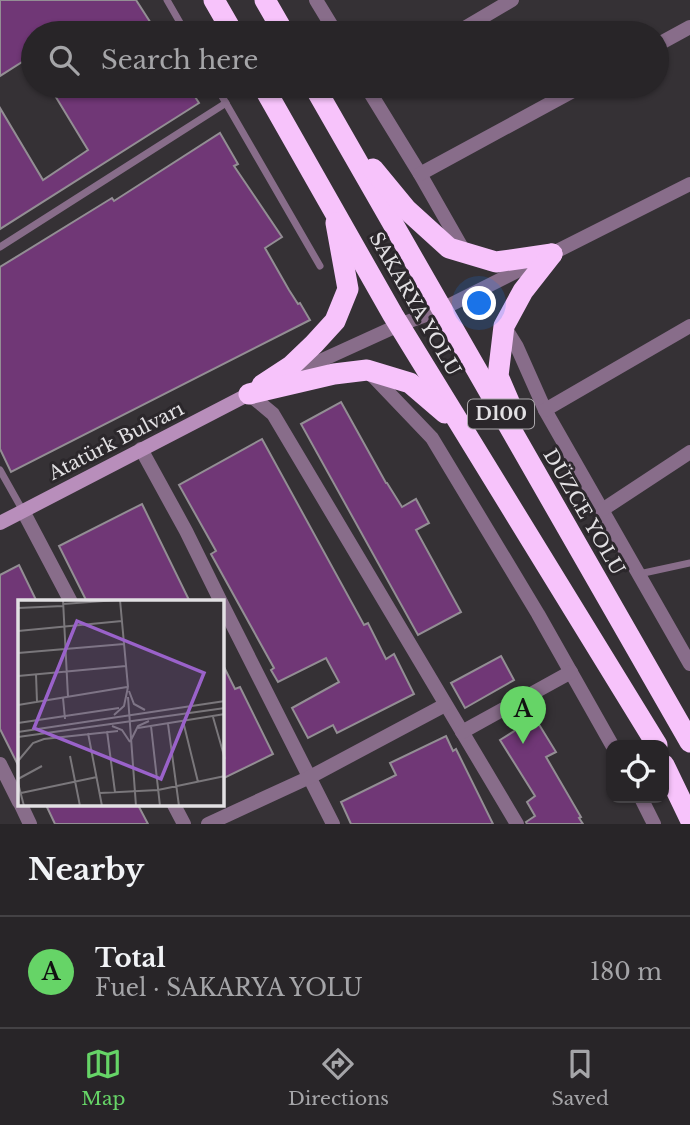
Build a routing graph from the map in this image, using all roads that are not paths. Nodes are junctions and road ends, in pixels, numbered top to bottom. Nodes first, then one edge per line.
1 (167, 0) edge
2 (214, 0) edge
3 (265, 0) edge
4 (512, 0) edge
5 (320, 1) edge
6 (179, 21) edge
7 (226, 21) edge
8 (277, 21) edge
9 (330, 21) edge
10 (476, 21) edge
11 (690, 27) edge
12 (669, 38) edge
13 (223, 98) edge
14 (270, 98) edge
15 (321, 98) edge
16 (374, 98) edge
17 (560, 98) edge
18 (226, 103) junction
19 (335, 123) junction
20 (420, 174) junction
21 (690, 184) edge
22 (334, 211) junction
23 (0, 247) edge
24 (465, 253) junction
25 (552, 254) junction
26 (320, 266) dead end
27 (442, 310) junction
28 (399, 325) junction
29 (504, 326) junction
30 (690, 326) edge
31 (367, 370) junction
32 (249, 394) junction
33 (545, 410) junction
34 (462, 427) junction
35 (141, 449) junction
36 (690, 452) edge
37 (0, 470) edge
38 (550, 500) junction
39 (602, 510) junction
40 (23, 511) junction
41 (0, 523) edge
42 (690, 563) edge
43 (639, 574) junction
44 (70, 600) edge
45 (220, 600) edge
46 (224, 607) edge
47 (690, 664) edge
48 (571, 672) junction
49 (445, 705) junction
50 (461, 732) junction
51 (609, 740) edge
52 (652, 740) edge
53 (690, 742) edge
54 (0, 764) edge
55 (669, 766) edge
56 (669, 775) edge
57 (310, 777) junction
58 (18, 800) edge
59 (690, 802) edge
60 (644, 803) edge
61 (21, 806) edge
62 (175, 806) edge
63 (690, 819) edge
64 (30, 824) edge
65 (184, 824) edge
66 (208, 824) edge
67 (333, 824) edge
68 (517, 824) edge
69 (654, 824) edge

1 - 6 lane
2 - 7 highway
3 - 8 highway
4 - 10 street
5 - 9 street
11 - 12 street
13 - 18 lane
14 - 22 highway, SAKARYA YOLU / D100
15 - 19 highway, DÜZCE YOLU / D100
16 - 20 street
17 - 20 street
18 - 23 lane
18 - 26 lane
19 - 24 highway
19 - 27 highway, DÜZCE YOLU / D100
20 - 24 street
21 - 25 street
22 - 28 highway, SAKARYA YOLU / D100
22 - 32 highway
24 - 25 highway
25 - 27 street
25 - 29 highway
27 - 28 street
27 - 38 highway, DÜZCE YOLU / D100
28 - 32 street
28 - 34 highway, SAKARYA YOLU / D100
29 - 33 street
29 - 38 highway
30 - 33 street
31 - 32 highway
31 - 34 highway
31 - 48 street
32 - 35 main road, Atatürk Bulvarı
32 - 49 street
33 - 39 street
34 - 52 highway, SAKARYA YOLU / D100
35 - 40 main road, Atatürk Bulvarı
35 - 45 street
36 - 39 street
37 - 40 lane
38 - 53 highway, DÜZCE YOLU / D100
39 - 43 street
40 - 41 main road, Atatürk Bulvarı
40 - 44 street
42 - 43 lane
43 - 47 street
46 - 57 street
48 - 50 street
48 - 51 street
49 - 50 street
49 - 57 street
50 - 68 street
54 - 58 street
55 - 59 highway
56 - 63 highway
57 - 66 street
57 - 67 street
60 - 69 street
61 - 64 street
62 - 65 street

